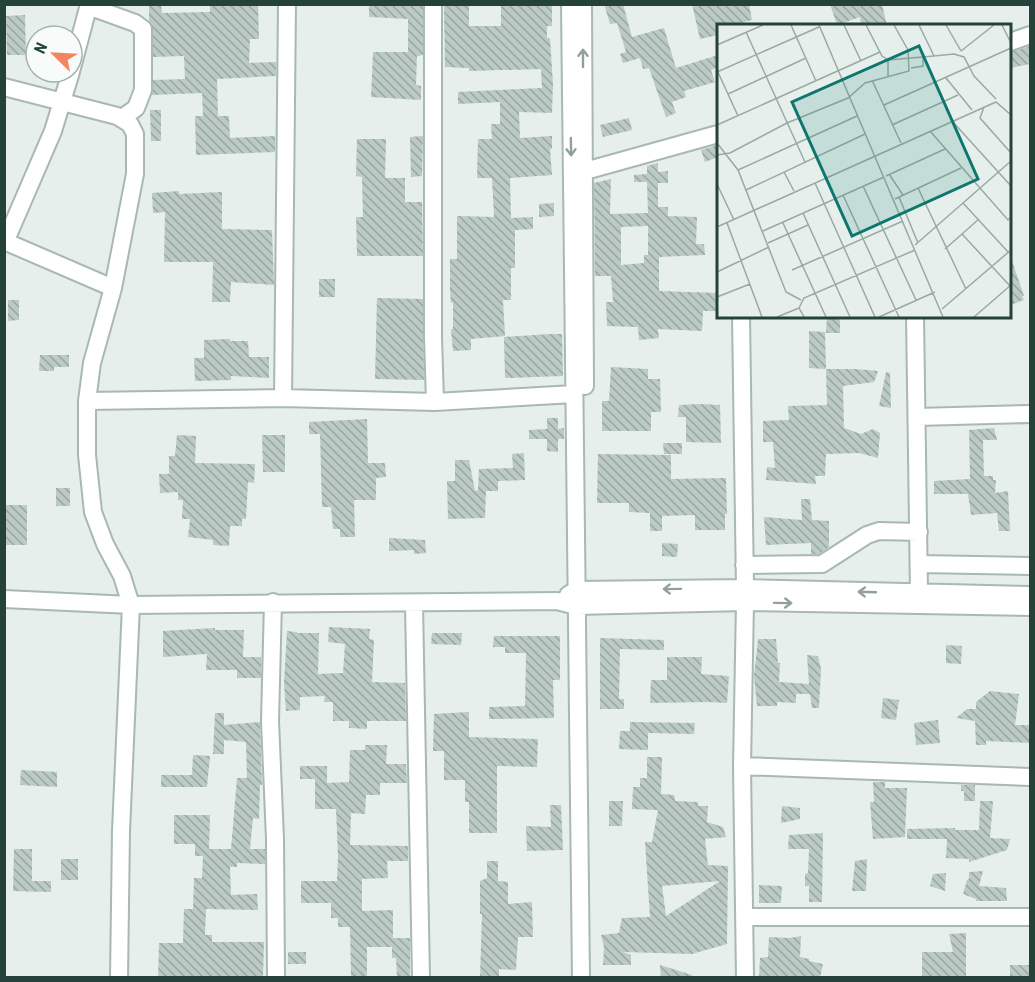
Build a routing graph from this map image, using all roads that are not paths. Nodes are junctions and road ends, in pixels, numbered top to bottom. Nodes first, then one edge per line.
1 (286, 4) edge
2 (433, 4) edge
3 (570, 4) edge
4 (582, 4) edge
5 (88, 5) edge
6 (83, 24) edge
7 (1030, 35) edge
8 (1011, 42) edge
9 (67, 84) edge
10 (4, 87) edge
11 (63, 101) junction
12 (122, 118) junction
13 (717, 134) edge
14 (585, 171) junction
15 (5, 241) edge
16 (113, 288) junction
17 (741, 318) edge
18 (915, 318) edge
19 (574, 394) junction
20 (282, 398) junction
21 (87, 401) junction
22 (435, 402) junction
23 (1030, 414) edge
24 (917, 417) junction
25 (919, 532) junction
26 (919, 564) junction
27 (744, 565) junction
28 (1030, 566) edge
29 (919, 593) junction
30 (745, 595) junction
31 (1030, 595) edge
32 (582, 598) junction
33 (4, 599) edge
34 (273, 602) junction
35 (132, 604) junction
36 (414, 604) junction
37 (1030, 607) edge
38 (742, 766) junction
39 (1030, 777) edge
40 (744, 917) junction
41 (1030, 917) edge
42 (119, 978) edge
43 (276, 978) edge
44 (421, 978) edge
45 (581, 978) edge
46 (591, 978) edge
47 (745, 978) edge

1 - 20 street
2 - 22 street
3 -> 19 street
14 -> 4 street
5 - 6 street
5 - 12 street
7 - 8 street
9 - 11 street
10 - 11 street
11 - 12 street
11 - 15 street
12 - 16 street
13 - 14 street
14 - 32 street
15 - 16 street
16 - 21 street
17 - 27 street
18 - 24 street
19 - 22 street
19 - 32 street
20 - 21 street
20 - 22 street
21 - 35 street
23 - 24 street
24 - 25 street
25 - 26 street
25 - 27 street
26 - 28 street
26 - 29 street
27 - 30 street
29 -> 30 street
29 - 31 street
30 - 32 street
30 -> 37 street
30 - 38 street
32 - 36 street
32 - 45 street
32 - 46 street
33 - 35 street
34 - 35 street
34 - 36 street
34 - 43 street
35 - 42 street
36 - 44 street
38 - 39 street
38 - 40 street
40 - 41 street
40 - 47 street

